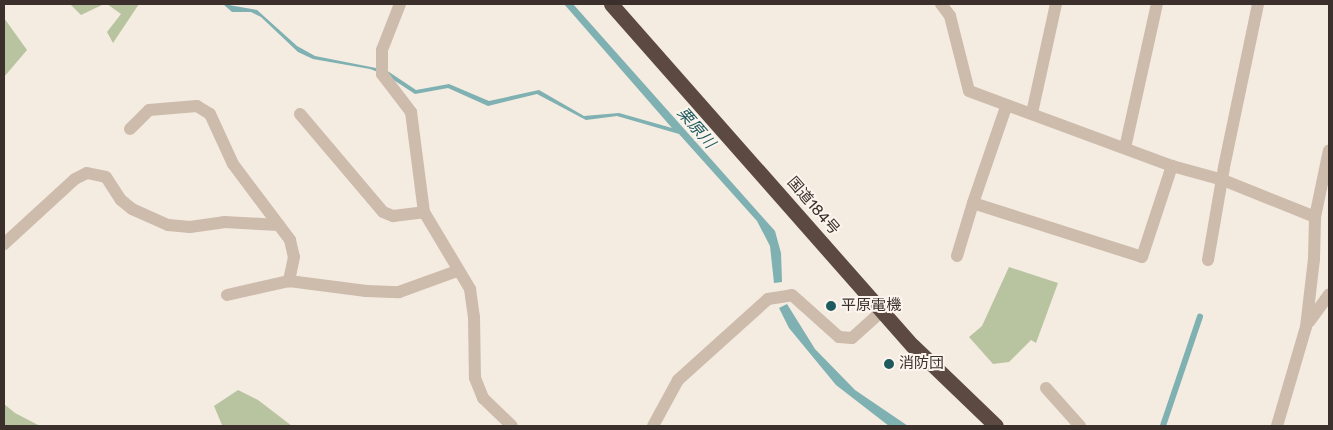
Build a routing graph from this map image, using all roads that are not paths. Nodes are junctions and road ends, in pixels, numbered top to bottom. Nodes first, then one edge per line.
1 (400, 4) edge
2 (611, 4) edge
3 (941, 4) edge
4 (955, 4) edge
5 (1056, 4) edge
6 (1157, 4) edge
7 (1258, 4) edge
8 (950, 16) junction
9 (1006, 107) junction
10 (1032, 113) junction
11 (300, 114) dead end
12 (130, 129) dead end
13 (1125, 148) junction
14 (1329, 150) edge
15 (1172, 166) junction
16 (1223, 180) junction
17 (973, 203) junction
18 (424, 212) junction
19 (1314, 217) junction
20 (279, 224) junction
21 (4, 244) edge
22 (957, 256) dead end
23 (1208, 260) dead end
24 (457, 271) junction
25 (289, 281) junction
26 (1329, 294) edge
27 (227, 295) dead end
28 (882, 311) junction
29 (1306, 327) junction
30 (1046, 388) dead end
31 (512, 426) edge
32 (653, 426) edge
33 (996, 426) edge
34 (1080, 426) edge
35 (1277, 426) edge

1 - 18 street
2 - 28 highway, 国道184号
3 - 8 street
4 - 8 street
5 - 10 street
6 - 13 street
7 - 16 street
8 - 9 street
9 - 10 street
9 - 17 street
10 - 13 street
11 - 18 street
12 - 20 street
13 - 15 street
14 - 19 street
15 - 16 street
15 - 17 street
16 - 19 street
16 - 23 street
17 - 22 street
18 - 24 street
19 - 29 street
20 - 21 street
20 - 25 street
24 - 25 street
24 - 31 street
25 - 27 street
26 - 29 street
28 - 32 street
28 - 33 highway, 国道184号
29 - 35 street
30 - 34 street

